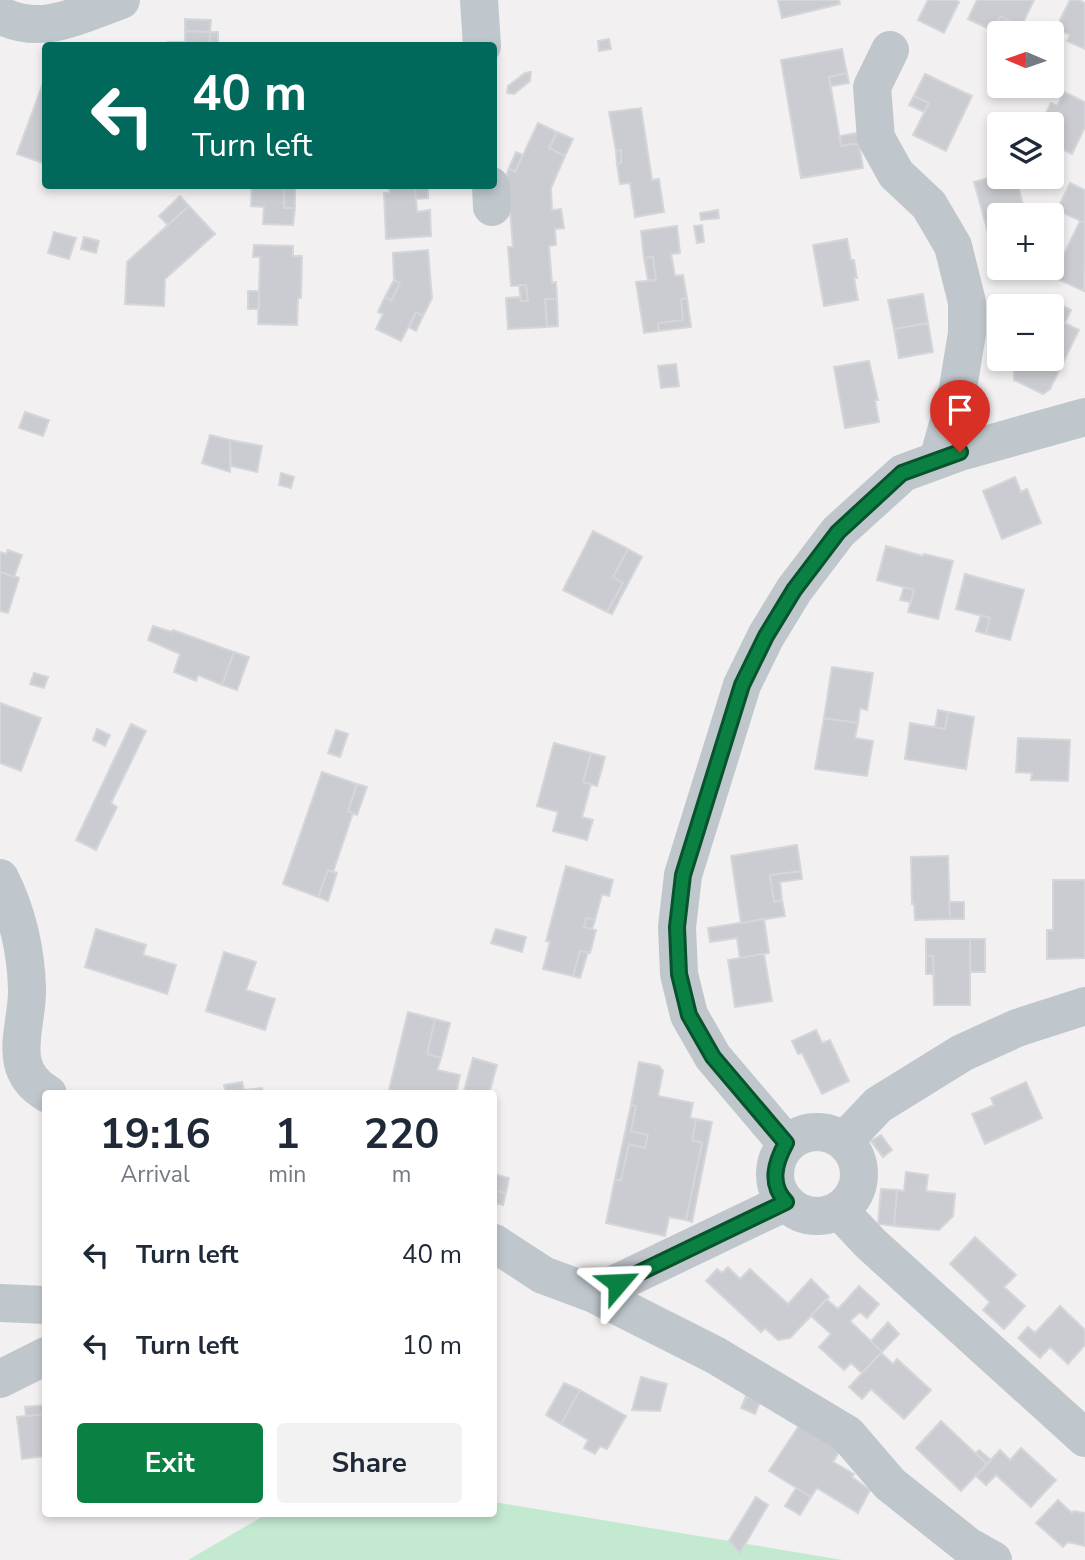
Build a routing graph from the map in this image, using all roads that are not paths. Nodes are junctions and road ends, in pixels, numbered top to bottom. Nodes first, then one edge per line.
1 (121, 0) edge
2 (479, 0) edge
3 (0, 15) edge
4 (482, 42) edge
5 (890, 50) dead end
6 (1085, 417) edge
7 (938, 460) junction
8 (0, 878) edge
9 (1085, 1006) edge
10 (44, 1090) edge
11 (844, 1141) junction
12 (786, 1143) junction
13 (786, 1202) junction
14 (839, 1210) junction
15 (497, 1245) edge
16 (594, 1294) junction
17 (0, 1303) edge
18 (42, 1305) edge
19 (42, 1358) edge
20 (0, 1379) edge
21 (1085, 1438) edge
22 (993, 1560) edge

1 - 3 street
2 - 4 street
5 - 7 street
6 - 7 street
7 - 12 street
8 - 10 street
9 - 11 street
11 - 12 street
11 - 14 street
12 - 13 street
13 - 14 street
13 - 16 street
14 - 21 street
15 - 16 street
16 - 22 street
17 - 18 street
19 - 20 street

